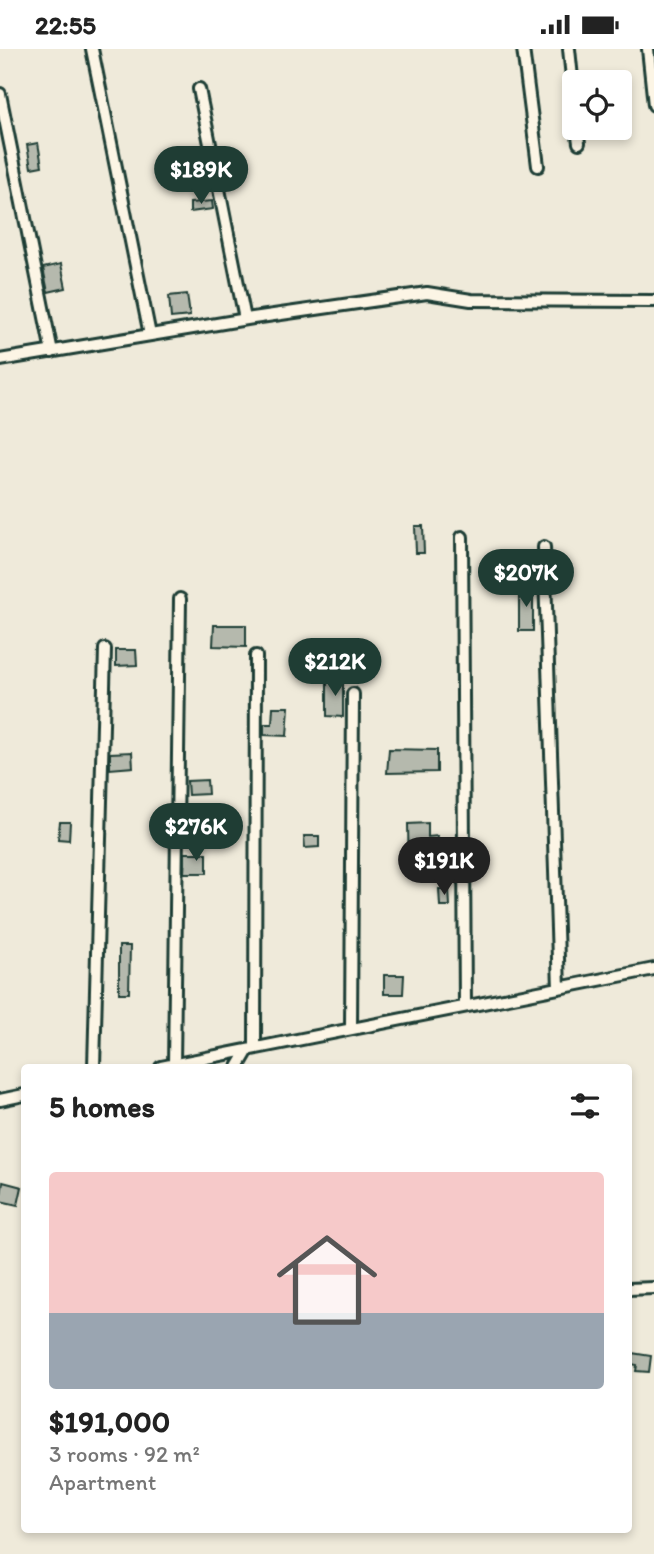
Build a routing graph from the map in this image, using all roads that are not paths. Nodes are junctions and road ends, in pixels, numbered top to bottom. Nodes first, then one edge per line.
1 (92, 49) edge
2 (523, 49) edge
3 (569, 49) edge
4 (648, 49) edge
5 (571, 70) edge
6 (198, 89) dead end
7 (0, 94) edge
8 (654, 105) edge
9 (579, 140) edge
10 (579, 143) dead end
11 (538, 166) dead end
12 (654, 301) edge
13 (245, 319) junction
14 (150, 335) junction
15 (52, 352) junction
16 (0, 360) edge
17 (462, 537) dead end
18 (544, 547) dead end
19 (180, 599) dead end
20 (105, 649) dead end
21 (256, 656) dead end
22 (353, 694) dead end
23 (654, 969) edge
24 (559, 988) junction
25 (465, 1006) junction
26 (351, 1029) junction
27 (252, 1049) junction
28 (94, 1064) edge
29 (174, 1064) edge
30 (179, 1064) edge
31 (240, 1064) edge
32 (21, 1096) edge
33 (0, 1100) edge
34 (654, 1288) edge
35 (632, 1289) edge

1 - 14 street
2 - 11 street
3 - 5 street
4 - 8 street
6 - 13 street
7 - 15 street
9 - 10 street
12 - 13 street
13 - 14 street
14 - 15 street
15 - 16 street
17 - 25 street
18 - 24 street
19 - 29 street
20 - 28 street
21 - 27 street
22 - 26 street
23 - 24 street
24 - 25 street
25 - 26 street
26 - 27 street
27 - 30 street
27 - 31 street
32 - 33 street
34 - 35 street

